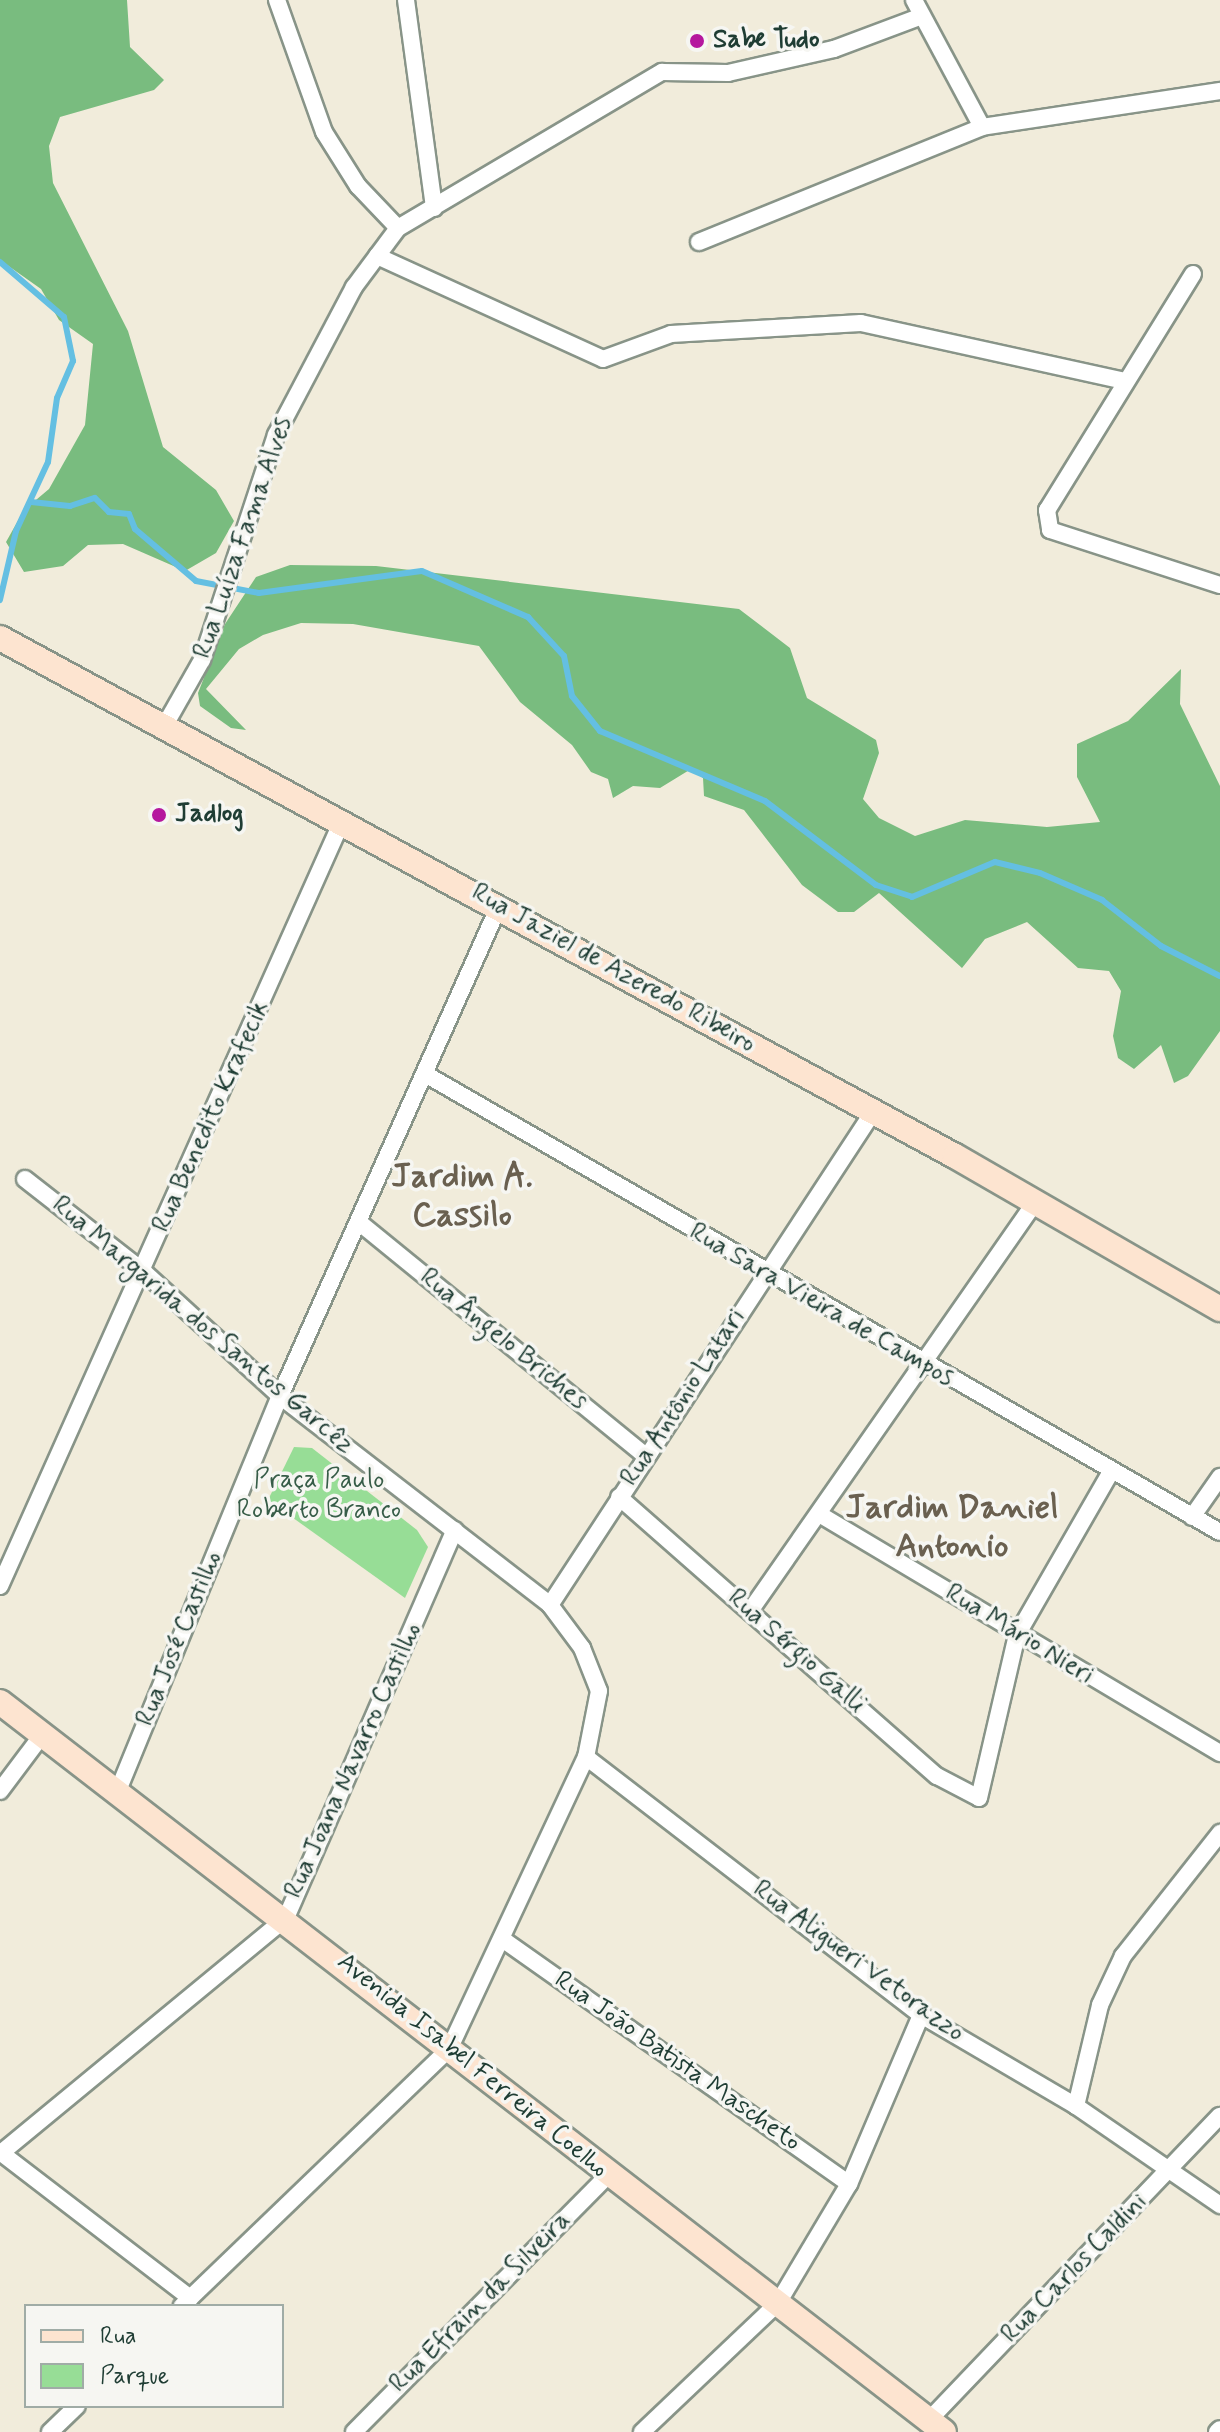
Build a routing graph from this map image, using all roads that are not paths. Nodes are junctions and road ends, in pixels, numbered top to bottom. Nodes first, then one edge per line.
1 (277, 0) edge
2 (406, 0) edge
3 (914, 0) edge
4 (922, 16) junction
5 (1220, 91) edge
6 (982, 127) junction
7 (434, 208) junction
8 (398, 228) junction
9 (699, 242) dead end
10 (377, 256) junction
11 (1193, 274) dead end
12 (1121, 380) junction
13 (1220, 585) edge
14 (0, 638) edge
15 (165, 725) junction
16 (342, 821) junction
17 (499, 906) junction
18 (425, 1074) junction
19 (873, 1112) junction
20 (25, 1179) dead end
21 (1036, 1201) junction
22 (360, 1223) junction
23 (144, 1272) junction
24 (766, 1274) junction
25 (1220, 1309) edge
26 (922, 1366) junction
27 (280, 1396) junction
28 (646, 1456) junction
29 (1110, 1473) junction
30 (1220, 1477) edge
31 (619, 1497) junction
32 (819, 1514) junction
33 (1192, 1517) junction
34 (455, 1530) junction
35 (1220, 1532) edge
36 (0, 1586) edge
37 (550, 1605) junction
38 (750, 1611) junction
39 (1017, 1635) junction
40 (0, 1702) edge
41 (42, 1735) junction
42 (1220, 1753) edge
43 (586, 1757) junction
44 (0, 1791) edge
45 (117, 1793) junction
46 (1220, 1833) edge
47 (286, 1918) junction
48 (505, 1941) junction
49 (921, 2015) junction
50 (449, 2049) junction
51 (1076, 2106) junction
52 (1220, 2116) edge
53 (0, 2152) edge
54 (1170, 2171) junction
55 (608, 2175) junction
56 (849, 2184) junction
57 (1220, 2205) edge
58 (186, 2302) edge
59 (778, 2303) junction
60 (75, 2408) edge
61 (936, 2426) edge
62 (50, 2432) edge
63 (354, 2432) edge
64 (642, 2432) edge

1 - 8 street
2 - 7 street
3 - 4 street
4 - 6 street
4 - 7 street
5 - 6 street
6 - 9 street
7 - 8 street
8 - 10 street, Rua Luíza Fama Alves
10 - 12 street
10 - 15 street, Rua Luíza Fama Alves
11 - 12 street
12 - 13 street
14 - 15 street, Rua Jaziel de Azeredo Ribeiro
15 - 16 street, Rua Jaziel de Azeredo Ribeiro
16 - 17 street, Rua Jaziel de Azeredo Ribeiro
16 - 23 street, Rua Benedito Krafecik
17 - 18 street, Rua José Castilho
17 - 19 street, Rua Jaziel de Azeredo Ribeiro
18 - 22 street, Rua José Castilho
18 - 24 street, Rua Sara Vieira de Campos
19 - 21 street, Rua Jaziel de Azeredo Ribeiro
19 - 24 street, Rua Antônio Latari
20 - 23 street, Rua Margarida dos Santos Garcêz
21 - 25 street, Rua Jaziel de Azeredo Ribeiro
21 - 26 street
22 - 27 street, Rua José Castilho
22 - 28 street, Rua Ângelo Briches
23 - 27 street, Rua Margarida dos Santos Garcêz
23 - 36 street, Rua Benedito Krafecik
24 - 26 street, Rua Sara Vieira de Campos
24 - 28 street, Rua Antônio Latari
26 - 29 street, Rua Sara Vieira de Campos
26 - 32 street
27 - 34 street, Rua Margarida dos Santos Garcêz
27 - 45 street, Rua José Castilho
28 - 31 street, Rua Antônio Latari
29 - 33 street, Rua Sara Vieira de Campos
29 - 39 street
30 - 33 street
31 - 37 street, Rua Antônio Latari
31 - 38 street, Rua Sérgio Galli
32 - 38 street
32 - 39 street, Rua Mário Nieri
33 - 35 street, Rua Sara Vieira de Campos
34 - 37 street, Rua Margarida dos Santos Garcêz
34 - 47 street, Rua Joana Navarro Castilho
37 - 43 street, Rua Margarida dos Santos Garcêz
38 - 39 street, Rua Sérgio Galli
39 - 42 street, Rua Mário Nieri
40 - 41 street, Avenida Isabel Ferreira Coelho
41 - 44 street
41 - 45 street, Avenida Isabel Ferreira Coelho
43 - 48 street, Rua Margarida dos Santos Garcêz
43 - 49 street, Rua Aligueri Vetorazzo
45 - 47 street, Avenida Isabel Ferreira Coelho
46 - 51 street
47 - 50 street, Avenida Isabel Ferreira Coelho
47 - 53 street, Rua Joana Navarro Castilho
48 - 50 street, Rua Margarida dos Santos Garcêz
48 - 56 street, Rua João Batista Mascheto
49 - 51 street, Rua Aligueri Vetorazzo
49 - 56 street
50 - 55 street, Avenida Isabel Ferreira Coelho
50 - 58 street, Rua Margarida dos Santos Garcêz
51 - 54 street, Rua Aligueri Vetorazzo
52 - 54 street, Rua Carlos Caldini
53 - 58 street
54 - 57 street, Rua Aligueri Vetorazzo
54 - 61 street, Rua Carlos Caldini
55 - 59 street, Avenida Isabel Ferreira Coelho
55 - 63 street, Rua Efrain da Silveira
56 - 59 street
59 - 61 street, Avenida Isabel Ferreira Coelho
59 - 64 street
60 - 62 street

